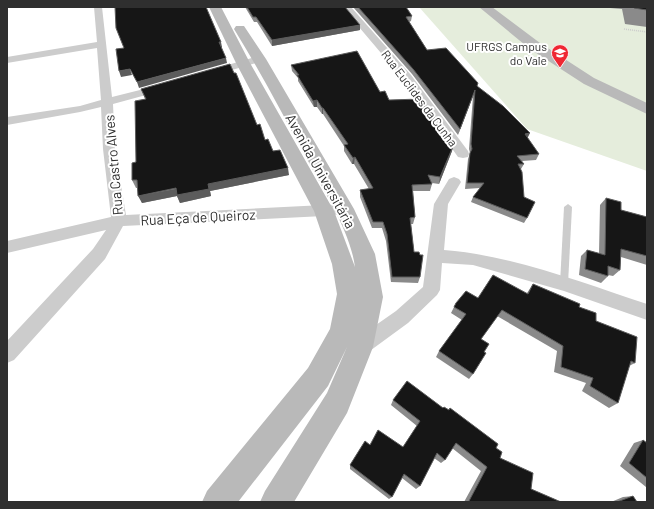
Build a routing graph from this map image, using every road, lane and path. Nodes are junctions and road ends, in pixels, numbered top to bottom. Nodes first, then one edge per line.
1 (98, 7) edge
2 (215, 7) edge
3 (228, 7) edge
4 (346, 7) edge
5 (485, 7) edge
6 (624, 29) dead end
7 (647, 32) edge
8 (102, 44) junction
9 (7, 60) edge
10 (251, 61) junction
11 (198, 76) edge
12 (176, 83) edge
13 (107, 102) junction
14 (647, 109) edge
15 (7, 121) edge
16 (463, 154) dead end
17 (454, 182) dead end
18 (568, 207) dead end
19 (344, 209) junction
20 (324, 211) junction
21 (119, 221) junction
22 (7, 247) edge
23 (436, 256) junction
24 (564, 284) junction
25 (647, 312) edge
26 (351, 339) junction
27 (7, 354) edge
28 (282, 500) edge
29 (218, 502) edge

1 - 8 street, Rua Castro Alves
2 - 10 main road, Avenida Universitária
3 - 10 main road, Avenida Universitária
4 - 16 street, Rua Euclides da Cunha
5 - 14 main road
6 - 7 path
8 - 9 street
8 - 13 street, Rua Castro Alves
10 - 11 street
10 - 19 main road, Avenida Universitária
10 - 20 main road, Avenida Universitária
12 - 13 street
13 - 15 street
13 - 21 street, Rua Castro Alves
17 - 23 street
18 - 24 lane
19 - 20 street, Rua Eça de Queiroz
19 - 26 main road, Avenida Universitária
20 - 21 street, Rua Eça de Queiroz
20 - 26 main road, Avenida Universitária
21 - 22 street, Rua Eça de Queiroz
21 - 27 street, Rua Castro Alves
23 - 24 street
23 - 26 street
24 - 25 street
26 - 28 main road
26 - 29 main road

